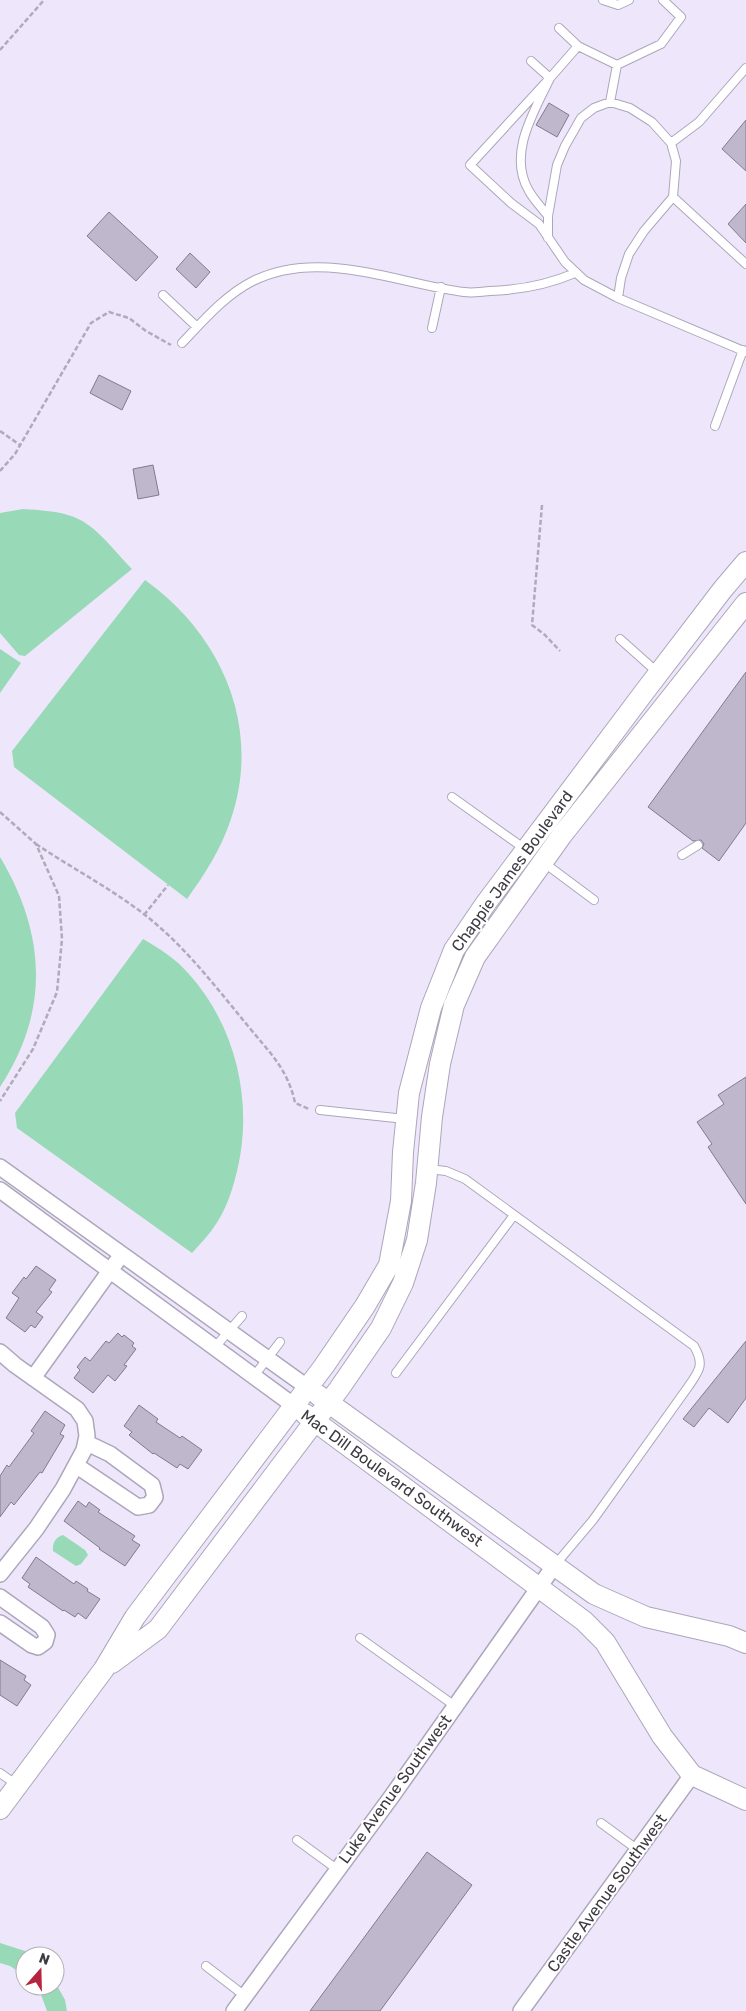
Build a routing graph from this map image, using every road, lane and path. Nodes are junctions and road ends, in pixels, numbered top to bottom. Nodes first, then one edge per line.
1 (44, 0) edge
2 (603, 0) edge
3 (629, 0) edge
4 (663, 0) edge
5 (559, 28) dead end
6 (578, 46) junction
7 (0, 50) edge
8 (531, 61) dead end
9 (617, 66) junction
10 (746, 68) edge
11 (550, 78) junction
12 (610, 102) junction
13 (671, 143) junction
14 (673, 197) junction
15 (548, 216) junction
16 (548, 238) junction
17 (746, 264) edge
18 (575, 273) junction
19 (441, 288) junction
20 (163, 296) dead end
21 (618, 298) junction
22 (196, 328) junction
23 (432, 328) dead end
24 (182, 343) joint
25 (744, 351) edge
26 (715, 426) dead end
27 (0, 431) edge
28 (20, 445) junction
29 (0, 471) edge
30 (542, 505) dead end
31 (746, 562) edge
32 (746, 603) edge
33 (620, 639) dead end
34 (560, 651) dead end
35 (659, 673) junction
36 (452, 797) dead end
37 (0, 812) edge
38 (36, 844) junction
39 (698, 845) dead end
40 (682, 855) dead end
41 (535, 856) junction
42 (168, 885) dead end
43 (594, 900) dead end
44 (144, 915) junction
45 (0, 1101) edge
46 (320, 1110) joint
47 (406, 1119) junction
48 (0, 1167) edge
49 (428, 1169) junction
50 (0, 1190) edge
51 (514, 1215) junction
52 (122, 1255) junction
53 (110, 1269) junction
54 (242, 1316) dead end
55 (228, 1331) junction
56 (280, 1342) dead end
57 (215, 1347) junction
58 (0, 1352) edge
59 (267, 1359) junction
60 (396, 1373) dead end
61 (254, 1376) junction
62 (33, 1378) junction
63 (307, 1387) junction
64 (328, 1402) junction
65 (293, 1406) junction
66 (314, 1421) junction
67 (86, 1443) junction
68 (76, 1466) junction
69 (554, 1566) junction
70 (0, 1574) edge
71 (539, 1587) junction
72 (0, 1597) edge
73 (0, 1624) edge
74 (360, 1638) dead end
75 (746, 1642) edge
76 (104, 1669) junction
77 (455, 1706) junction
78 (0, 1774) edge
79 (692, 1775) junction
80 (18, 1785) junction
81 (746, 1800) edge
82 (0, 1809) edge
83 (601, 1823) dead end
84 (297, 1840) dead end
85 (638, 1850) junction
86 (338, 1870) junction
87 (206, 1966) dead end
88 (245, 1996) junction
89 (525, 2010) edge
90 (234, 2011) edge

1 - 7 path
2 - 3 lane
4 - 9 lane
5 - 6 lane
6 - 9 lane
6 - 11 lane
8 - 11 lane
9 - 12 lane
10 - 13 lane
11 - 15 lane
11 - 16 lane
12 - 13 lane
12 - 15 lane
13 - 14 lane
14 - 17 lane
14 - 21 lane
15 - 16 lane
16 - 18 lane
18 - 19 lane
18 - 21 lane
19 - 22 lane
19 - 23 lane
20 - 22 lane
21 - 25 lane
22 - 24 lane
24 - 28 path
25 - 26 lane
27 - 28 path
28 - 29 path
30 - 34 path
31 - 35 street, Chappie James Boulevard
32 - 41 street, Chappie James Boulevard
33 - 35 lane
35 - 41 street, Chappie James Boulevard
36 - 41 lane
37 - 38 path
38 - 44 path
38 - 45 path
39 - 40 lane
41 - 43 lane
41 - 47 street, Chappie James Boulevard
41 - 49 street, Chappie James Boulevard
42 - 44 path
44 - 46 path
46 - 47 lane
47 - 63 street, Chappie James Boulevard
48 - 52 street, Mac Dill Boulevard Southwest
49 - 51 lane
49 - 64 street, Chappie James Boulevard
50 - 53 street, Mac Dill Boulevard Southwest
51 - 60 lane
51 - 69 lane
52 - 53 street
52 - 55 street, Mac Dill Boulevard Southwest
53 - 57 street, Mac Dill Boulevard Southwest
53 - 62 street
54 - 55 lane
55 - 57 lane
55 - 59 street, Mac Dill Boulevard Southwest
56 - 59 lane
57 - 61 street, Mac Dill Boulevard Southwest
58 - 62 street
59 - 61 lane
59 - 63 street, Mac Dill Boulevard Southwest
61 - 65 street, Mac Dill Boulevard Southwest
62 - 67 street
63 - 64 street, Mac Dill Boulevard Southwest
63 - 65 street, Chappie James Boulevard
64 - 66 street, Chappie James Boulevard
64 - 69 street, Mac Dill Boulevard Southwest
65 - 66 street, Mac Dill Boulevard Southwest
65 - 76 street, Chappie James Boulevard
66 - 71 street, Mac Dill Boulevard Southwest
66 - 76 street, Chappie James Boulevard
67 - 68 street
67 - 68 street
68 - 70 street
69 - 71 street, Luke Avenue Southwest
69 - 75 street, Mac Dill Boulevard Southwest
71 - 77 street, Luke Avenue Southwest
71 - 79 street, Mac Dill Boulevard Southwest
72 - 73 street
74 - 77 lane
76 - 80 street
77 - 86 street, Luke Avenue Southwest
78 - 80 lane
79 - 81 street, Mac Dill Boulevard Southwest
79 - 85 street, Castle Avenue Southwest
80 - 82 street
83 - 85 lane
84 - 86 lane
85 - 89 street, Castle Avenue Southwest
86 - 88 street, Luke Avenue Southwest
87 - 88 lane
88 - 90 street, Luke Avenue Southwest

